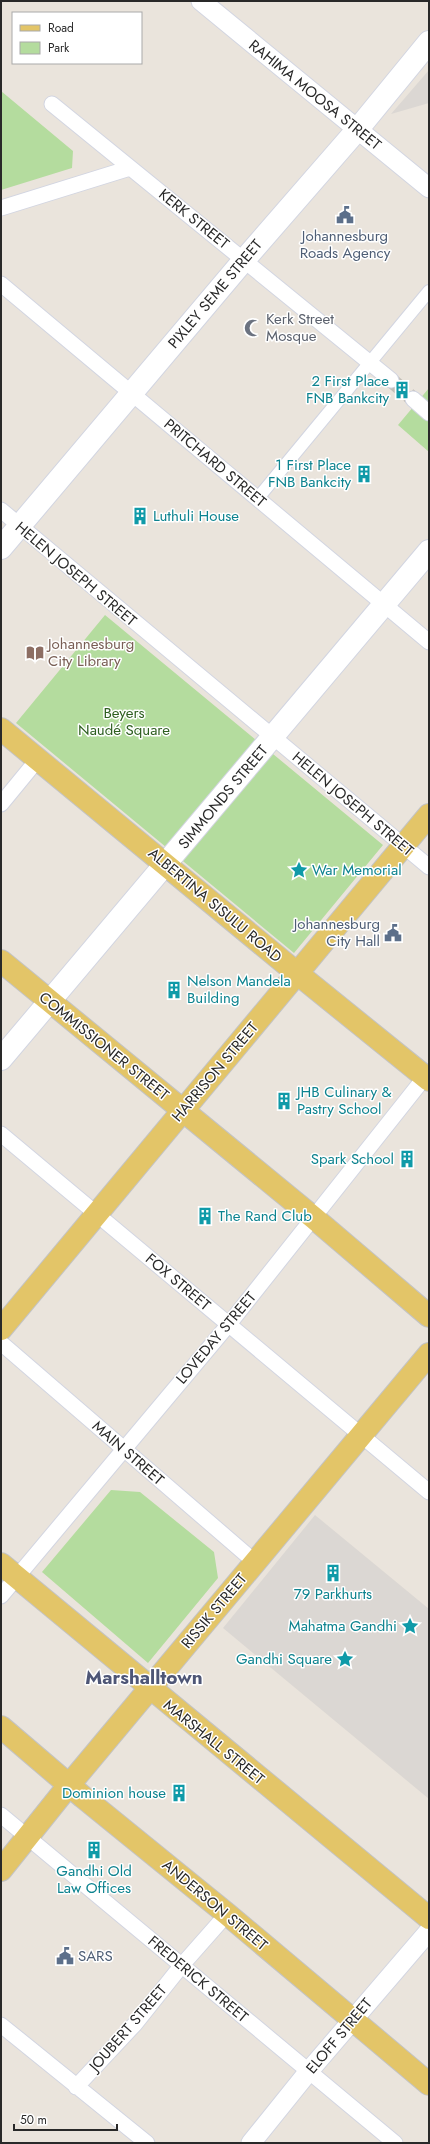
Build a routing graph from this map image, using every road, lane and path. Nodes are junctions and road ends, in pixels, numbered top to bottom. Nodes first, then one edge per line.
1 (201, 1) edge
2 (429, 42) edge
3 (52, 104) dead end
4 (357, 130) junction
5 (130, 168) junction
6 (429, 188) edge
7 (1, 208) edge
8 (244, 260) junction
9 (1, 284) edge
10 (429, 291) edge
11 (370, 362) junction
12 (391, 380) tunnel mouth
13 (131, 393) junction
14 (413, 399) tunnel mouth
15 (429, 413) edge
16 (258, 498) junction
17 (1, 510) edge
18 (19, 526) junction
19 (1, 548) edge
20 (429, 551) edge
21 (386, 604) junction
22 (429, 642) edge
23 (1, 729) edge
24 (273, 738) junction
25 (38, 759) junction
26 (1, 804) edge
27 (429, 815) edge
28 (404, 846) junction
29 (166, 864) junction
30 (429, 867) edge
31 (1, 961) edge
32 (298, 974) junction
33 (49, 1001) junction
34 (1, 1059) edge
35 (427, 1078) edge
36 (182, 1110) junction
37 (1, 1134) edge
38 (96, 1214) junction
39 (314, 1218) junction
40 (429, 1316) edge
41 (229, 1324) junction
42 (1, 1329) edge
43 (1, 1342) edge
44 (429, 1354) edge
45 (361, 1434) junction
46 (123, 1449) junction
47 (429, 1492) edge
48 (255, 1562) junction
49 (9, 1571) edge
50 (1, 1596) edge
51 (150, 1689) junction
52 (1, 1727) edge
53 (69, 1785) junction
54 (1, 1815) edge
55 (28, 1837) junction
56 (1, 1870) edge
57 (227, 1914) junction
58 (429, 1918) edge
59 (429, 1931) edge
60 (182, 1965) junction
61 (352, 2021) junction
62 (1, 2025) edge
63 (309, 2071) junction
64 (429, 2084) edge
65 (76, 2087) junction
66 (147, 2143) edge
67 (251, 2143) edge
68 (395, 2143) edge

1 - 4 street, RAHIMA MOOSA STREET
2 - 4 main road, PIXLEY SEME STREET
3 - 5 street, KERK STREET
4 - 6 street, RAHIMA MOOSA STREET
4 - 8 main road, PIXLEY SEME STREET
5 - 7 street
5 - 8 street, KERK STREET
8 - 11 street, KERK STREET
8 - 13 main road, PIXLEY SEME STREET
9 - 13 street, PRITCHARD STREET
10 - 11 street
11 - 12 street, KERK STREET
11 - 16 street
13 - 16 street, PRITCHARD STREET
13 - 18 main road, PIXLEY SEME STREET
14 - 15 street
16 - 21 street, PRITCHARD STREET
17 - 18 street, HELEN JOSEPH STREET
18 - 19 main road, PIXLEY SEME STREET
18 - 24 street, HELEN JOSEPH STREET
20 - 21 main road, SIMMONDS STREET
21 - 22 street, PRITCHARD STREET
21 - 24 main road, SIMMONDS STREET
23 - 25 main road, ALBERTINA SISULU ROAD
24 - 28 street, HELEN JOSEPH STREET
24 - 29 main road, SIMMONDS STREET
25 - 26 street
25 - 29 main road, ALBERTINA SISULU ROAD
27 - 28 main road, HARRISON STREET
28 - 30 street, HELEN JOSEPH STREET
28 - 32 main road, HARRISON STREET
29 - 32 main road, ALBERTINA SISULU ROAD
29 - 33 main road, SIMMONDS STREET
31 - 33 main road, COMMISSIONER STREET
32 - 35 main road, ALBERTINA SISULU ROAD
32 - 36 main road, HARRISON STREET
33 - 34 main road, SIMMONDS STREET
33 - 36 main road, COMMISSIONER STREET
35 - 39 street, LOVEDAY STREET
36 - 38 main road, HARRISON STREET
36 - 39 main road, COMMISSIONER STREET
37 - 38 street, FOX STREET
38 - 41 street, FOX STREET
38 - 42 main road, HARRISON STREET
39 - 40 main road, COMMISSIONER STREET
39 - 41 street, LOVEDAY STREET
41 - 45 street, FOX STREET
41 - 46 street, LOVEDAY STREET
43 - 46 street, MAIN STREET
44 - 45 main road, RISSIK STREET
45 - 47 street, FOX STREET
45 - 48 main road, RISSIK STREET
46 - 48 street, MAIN STREET
46 - 49 street, LOVEDAY STREET
48 - 51 main road, RISSIK STREET
49 - 50 street, LOVEDAY STREET
49 - 51 main road, MARSHALL STREET
51 - 53 main road, RISSIK STREET
51 - 58 main road, MARSHALL STREET
52 - 53 main road, ANDERSON STREET
53 - 55 main road, RISSIK STREET
53 - 57 main road, ANDERSON STREET
54 - 55 street, FREDERICK STREET
55 - 56 main road, RISSIK STREET
55 - 60 street, FREDERICK STREET
57 - 60 street, JOUBERT STREET
57 - 61 main road, ANDERSON STREET
59 - 61 street, ELOFF STREET
60 - 63 street, FREDERICK STREET
60 - 65 street, JOUBERT STREET
61 - 63 street, ELOFF STREET
61 - 64 main road, ANDERSON STREET
62 - 65 street
63 - 67 street, ELOFF STREET
63 - 68 street, FREDERICK STREET
65 - 66 street

